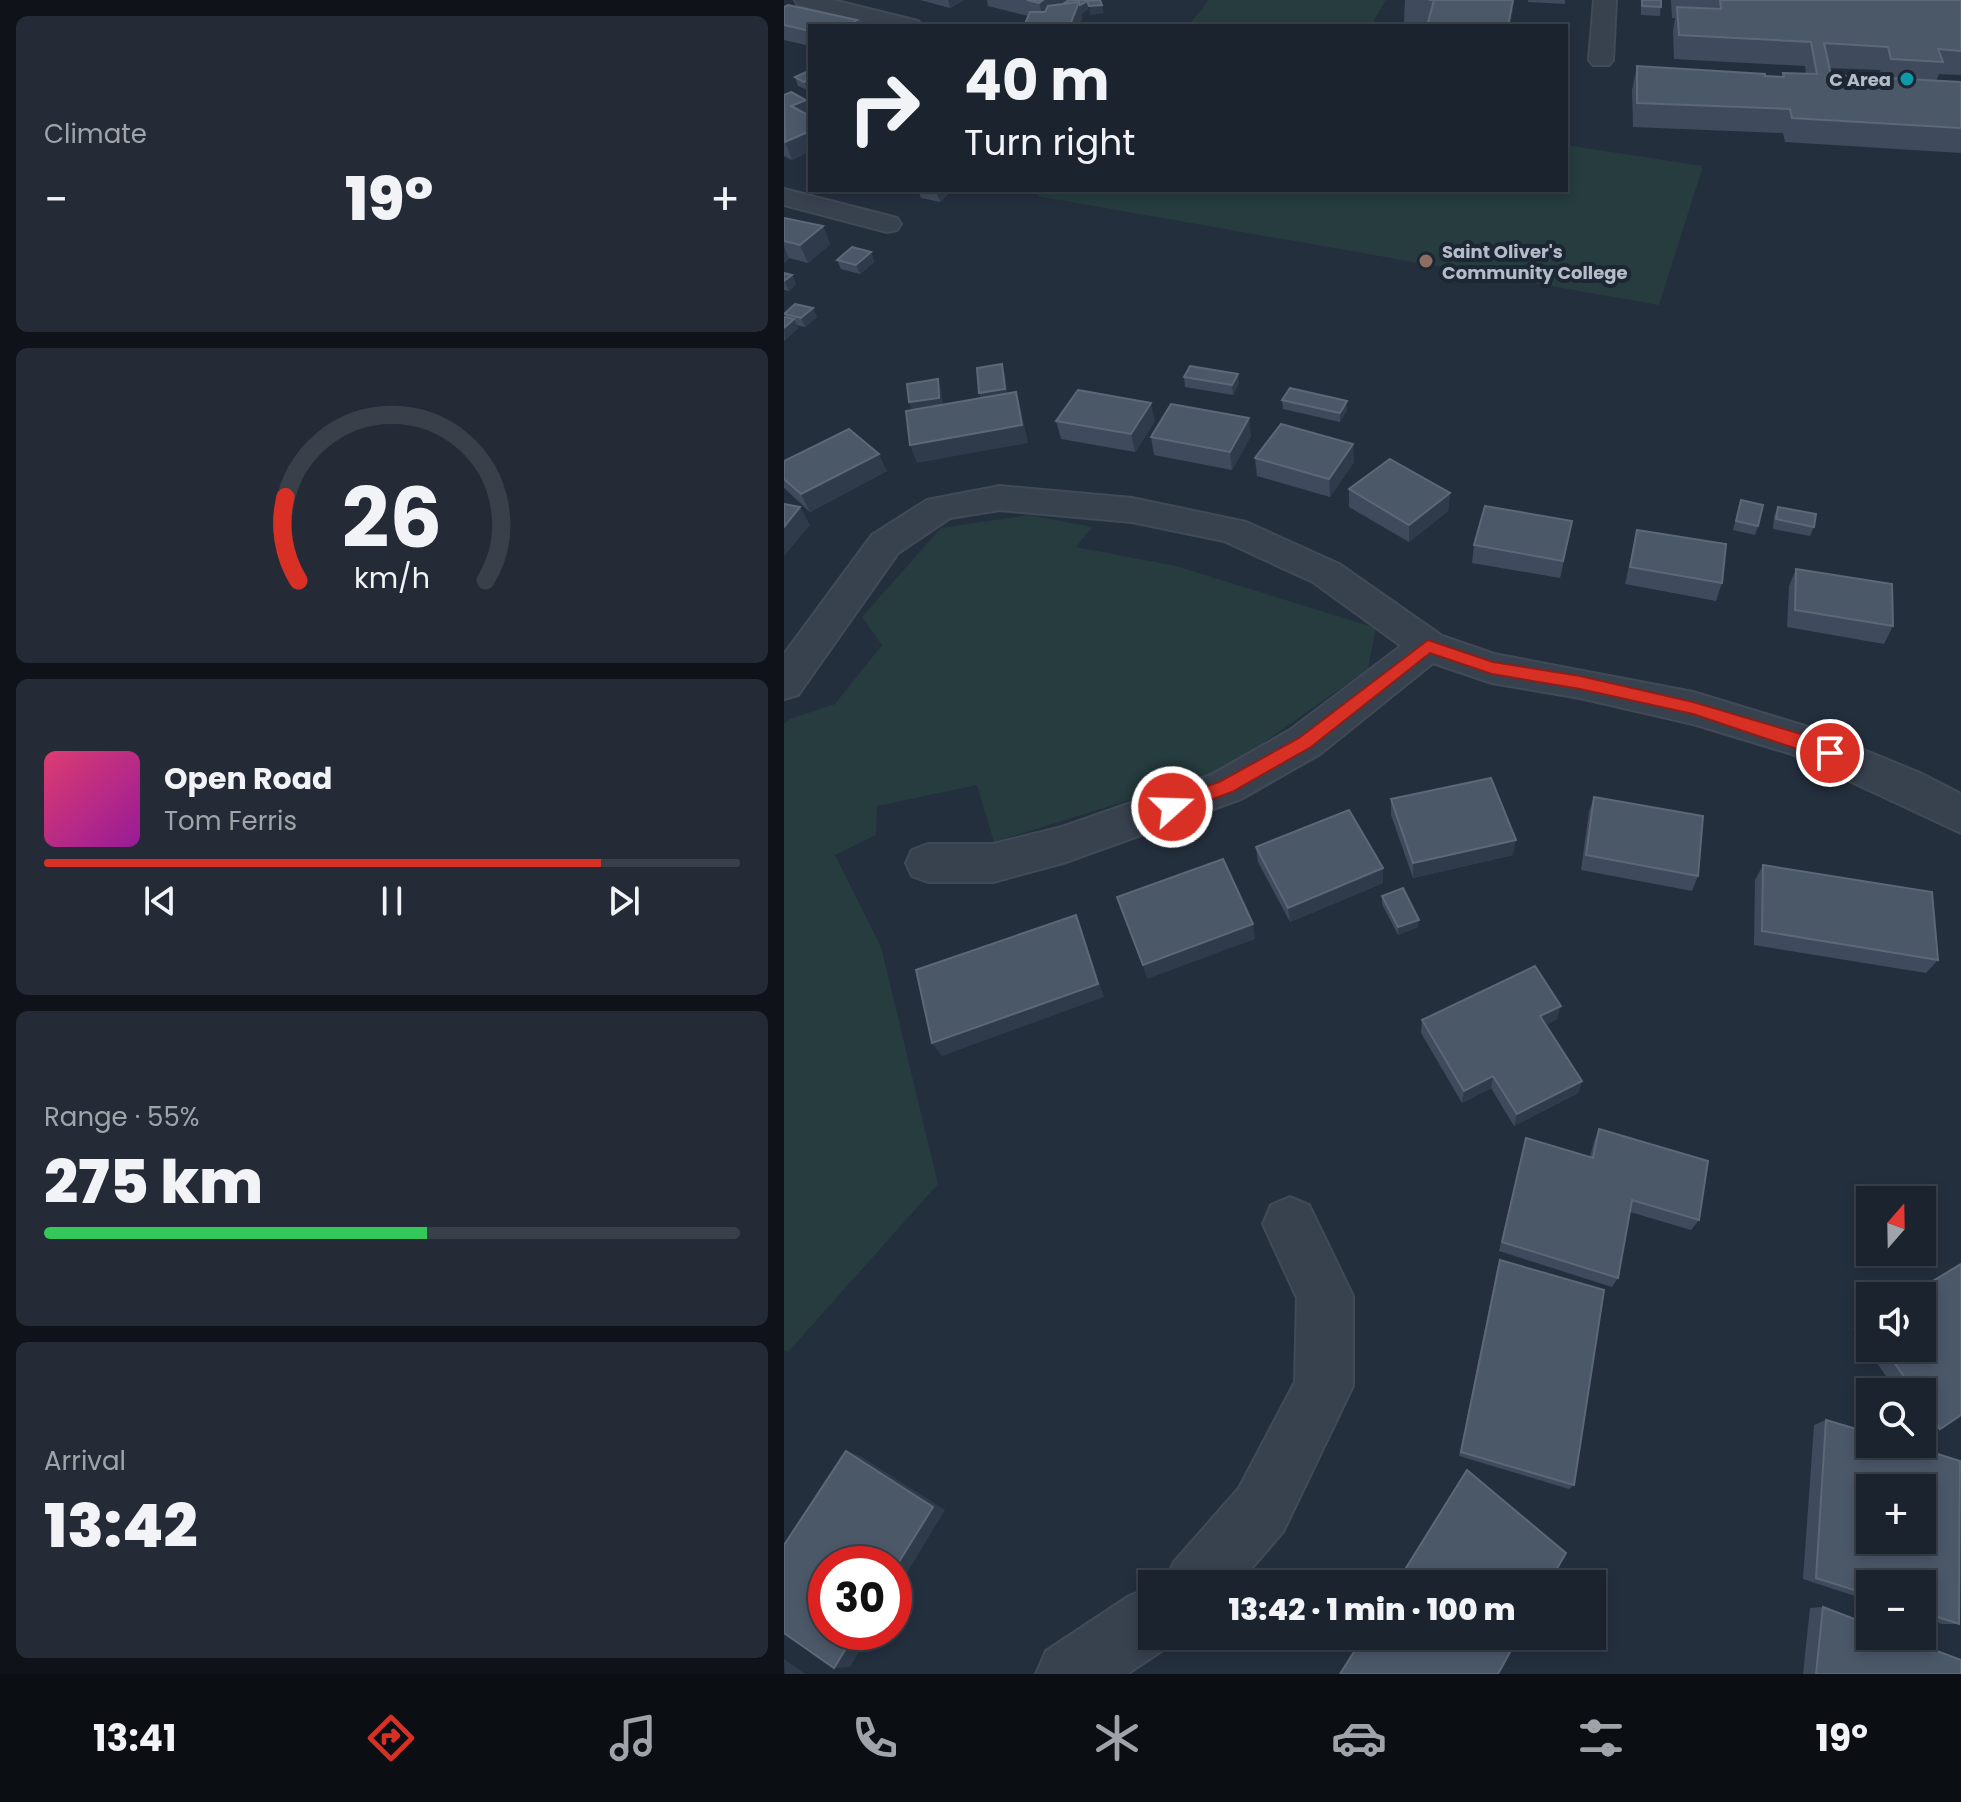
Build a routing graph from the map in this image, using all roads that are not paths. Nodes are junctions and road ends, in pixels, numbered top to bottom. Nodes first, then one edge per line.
1 (806, 0) edge
2 (1605, 0) edge
3 (902, 24) edge
4 (1601, 60) dead end
5 (784, 197) edge
6 (887, 224) dead end
7 (1428, 646) junction
8 (784, 684) edge
9 (1961, 815) edge
10 (928, 863) dead end
11 (1290, 1224) dead end
12 (1208, 1570) edge
13 (1138, 1628) edge
14 (1069, 1674) edge

1 - 3 street
2 - 4 street
5 - 6 street
7 - 8 street
7 - 9 street
7 - 10 street
11 - 12 street
13 - 14 street

